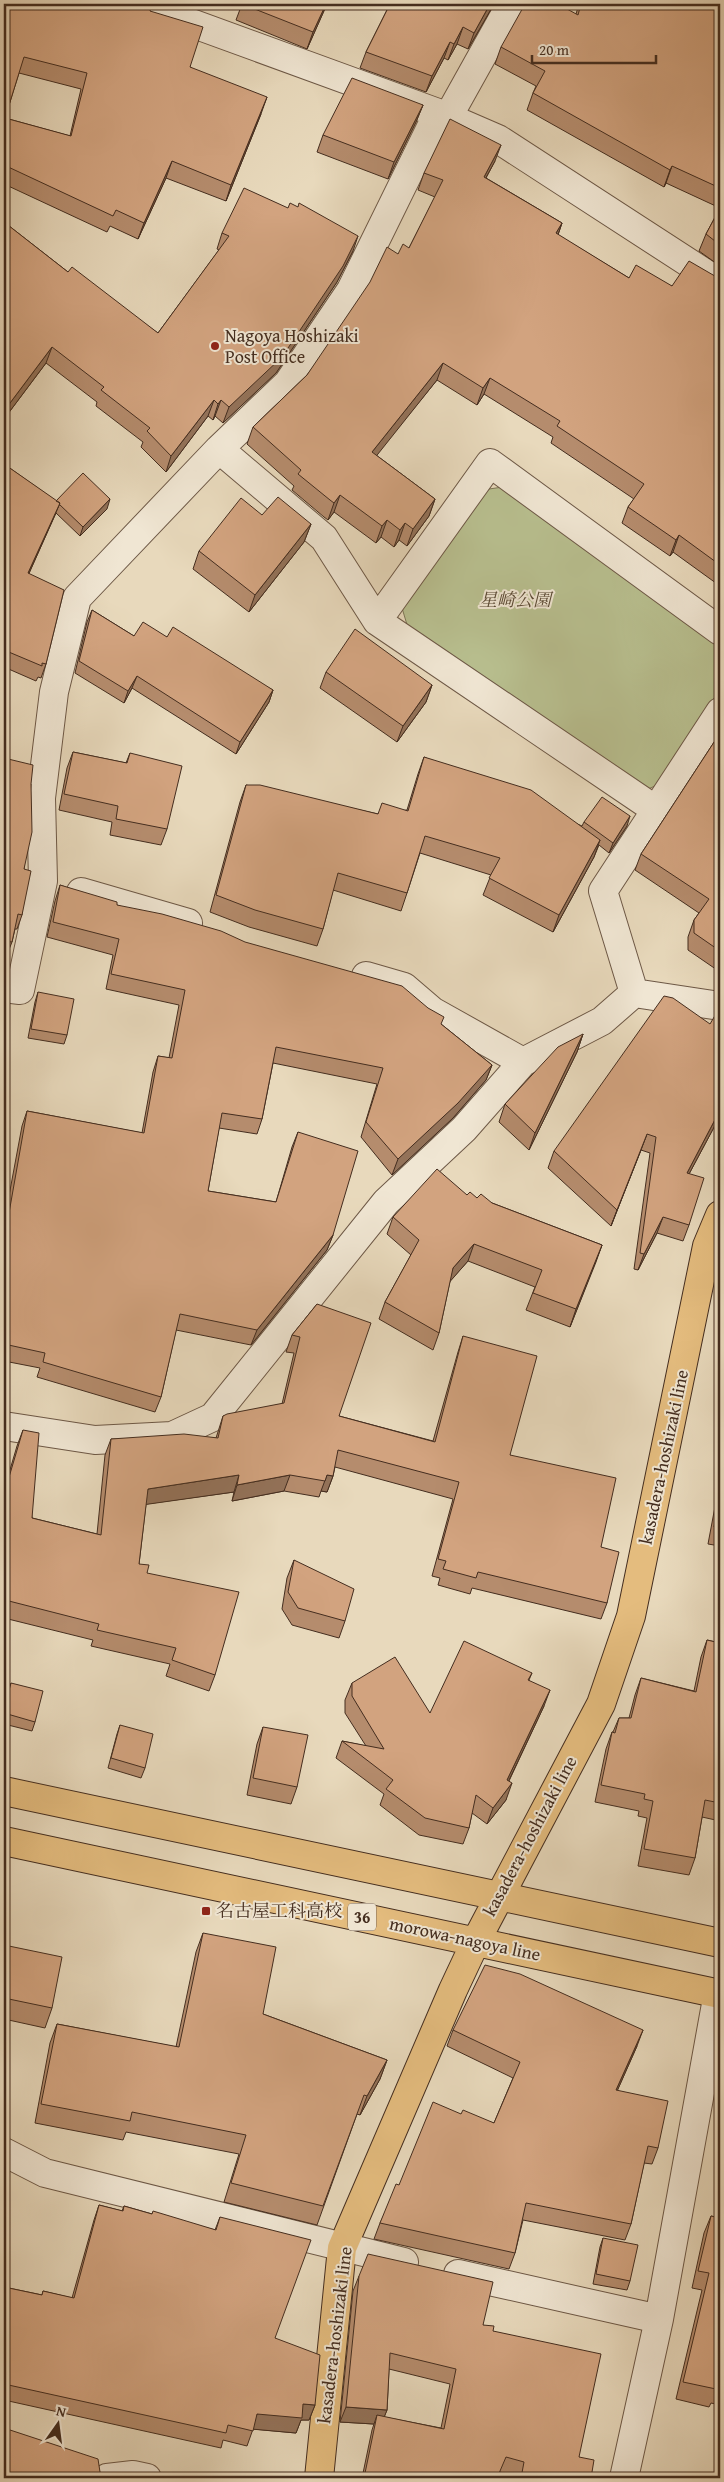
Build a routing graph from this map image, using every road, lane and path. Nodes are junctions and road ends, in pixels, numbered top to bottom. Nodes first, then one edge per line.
1 (139, 4) edge
2 (511, 4) edge
3 (443, 115) junction
4 (720, 283) edge
5 (219, 449) junction
6 (377, 621) junction
7 (720, 631) edge
8 (720, 712) edge
9 (656, 810) junction
10 (43, 881) junction
11 (211, 929) edge
12 (338, 968) edge
13 (4, 988) edge
14 (634, 993) junction
15 (720, 1006) edge
16 (523, 1062) junction
17 (720, 1215) edge
18 (4, 1426) edge
19 (4, 1790) edge
20 (4, 1841) edge
21 (499, 1896) junction
22 (476, 1941) junction
23 (720, 1943) edge
24 (719, 1994) edge
25 (4, 2152) edge
26 (342, 2248) junction
27 (659, 2319) junction
28 (107, 2478) edge
29 (147, 2478) edge
30 (319, 2478) edge
31 (624, 2478) edge

1 - 3 street
2 - 3 street
3 - 4 street
3 - 5 street
5 - 6 street
5 - 10 street
6 - 7 street
6 - 9 street
8 - 9 street
9 - 14 street
10 - 11 street
10 - 13 street
12 - 16 street
14 - 15 street
14 - 16 street
16 - 18 street
17 - 21 main road, kasadera-hoshizaki line
19 - 21 main road
20 - 22 main road, morowa-nagoya line / 36
21 - 22 main road, kasadera-hoshizaki line
21 - 23 main road
22 - 24 main road, morowa-nagoya line / 36
22 - 26 main road, kasadera-hoshizaki line
24 - 27 street
25 - 26 street
26 - 27 street
26 - 30 main road, kasadera-hoshizaki line
27 - 31 street
28 - 29 street

